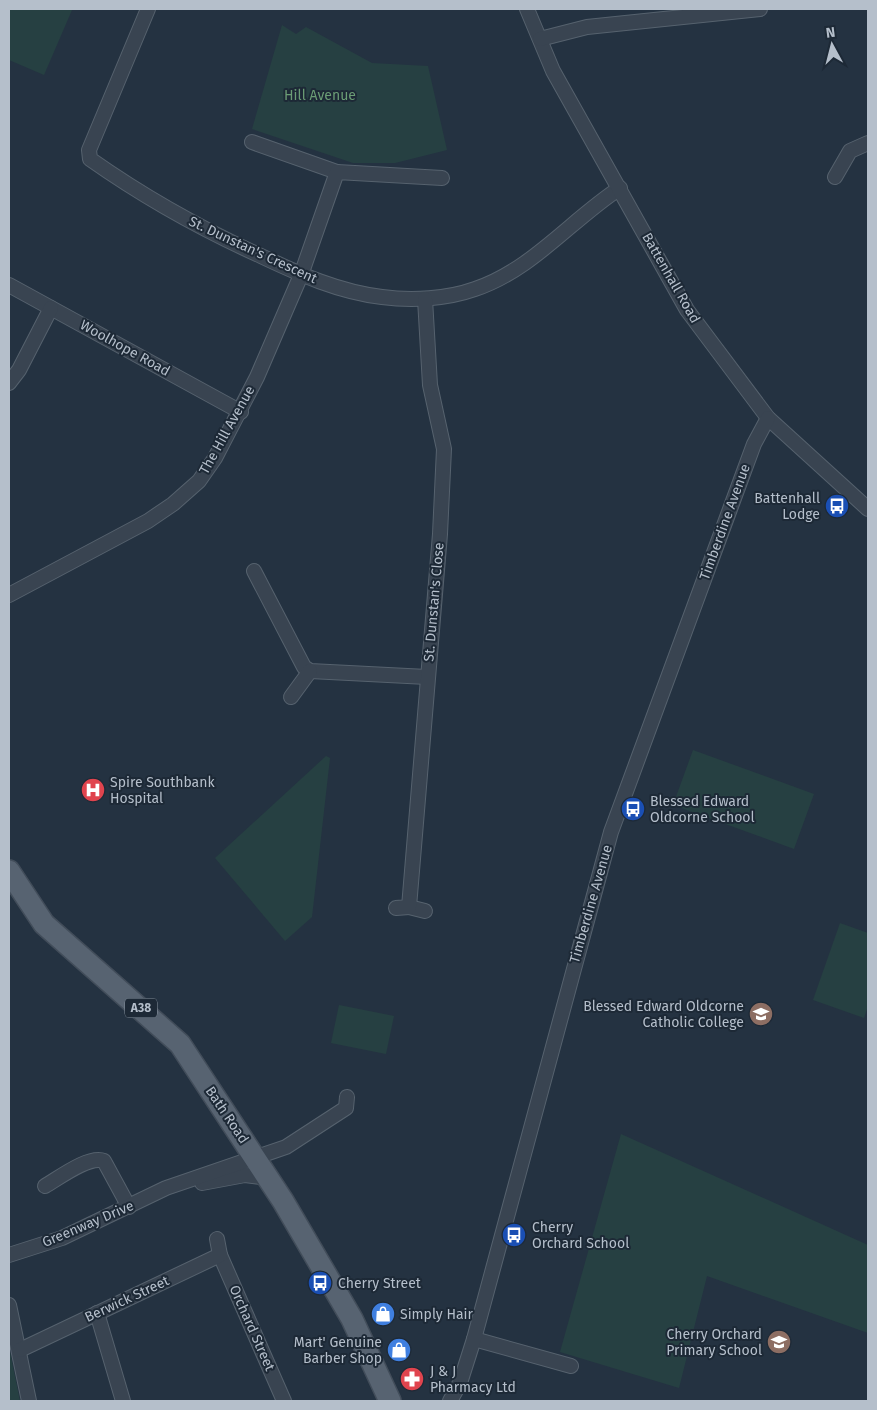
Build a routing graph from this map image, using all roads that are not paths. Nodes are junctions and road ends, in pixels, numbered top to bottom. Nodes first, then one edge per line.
1 (148, 9) edge
2 (527, 9) edge
3 (760, 9) edge
4 (540, 40) junction
5 (252, 142) dead end
6 (868, 143) edge
7 (337, 172) junction
8 (835, 177) dead end
9 (442, 178) dead end
10 (620, 188) junction
11 (301, 275) junction
12 (9, 285) edge
13 (425, 299) junction
14 (51, 308) junction
15 (9, 383) edge
16 (241, 412) junction
17 (768, 418) junction
18 (868, 509) edge
19 (254, 571) dead end
20 (9, 596) edge
21 (310, 671) junction
22 (427, 677) junction
23 (291, 697) dead end
24 (9, 871) edge
25 (425, 911) dead end
26 (347, 1097) dead end
27 (257, 1159) junction
28 (269, 1178) junction
29 (45, 1186) dead end
30 (166, 1188) junction
31 (129, 1207) junction
32 (217, 1239) dead end
33 (9, 1255) edge
34 (220, 1255) junction
35 (9, 1304) edge
36 (97, 1313) junction
37 (474, 1339) junction
38 (20, 1350) junction
39 (571, 1366) dead end
40 (29, 1401) edge
41 (123, 1401) edge
42 (284, 1401) edge
43 (390, 1401) edge
44 (450, 1401) edge

1 - 11 street, St. Dunstan's Crescent
2 - 4 street, Battenhall Road
3 - 4 street
4 - 10 street, Battenhall Road
5 - 7 street
6 - 8 street
7 - 9 street
7 - 11 street, The Hill Avenue
10 - 13 street, St. Dunstan's Crescent
10 - 17 street, Battenhall Road
11 - 13 street, St. Dunstan's Crescent
11 - 16 street, The Hill Avenue
12 - 14 street, Woolhope Road
13 - 22 street, St. Dunstan's Close
14 - 15 street
14 - 16 street, Woolhope Road
16 - 20 street, The Hill Avenue
17 - 18 street, Battenhall Road
17 - 37 street, Timberdine Avenue
19 - 21 street
21 - 22 street
21 - 23 street
22 - 25 street, St. Dunstan's Close
24 - 27 main road, Bath Road / A38
26 - 27 street
27 - 28 main road, Bath Road / A38
27 - 30 street, Greenway Drive
28 - 30 street, Greenway Drive
28 - 43 main road, Bath Road / A38
29 - 31 street
30 - 31 street, Greenway Drive
31 - 33 street, Greenway Drive
32 - 34 street
34 - 36 street, Berwick Street
34 - 42 street, Orchard Street
35 - 38 street
36 - 38 street, Berwick Street
36 - 41 street
37 - 39 street
37 - 44 street, Timberdine Avenue
38 - 40 street

